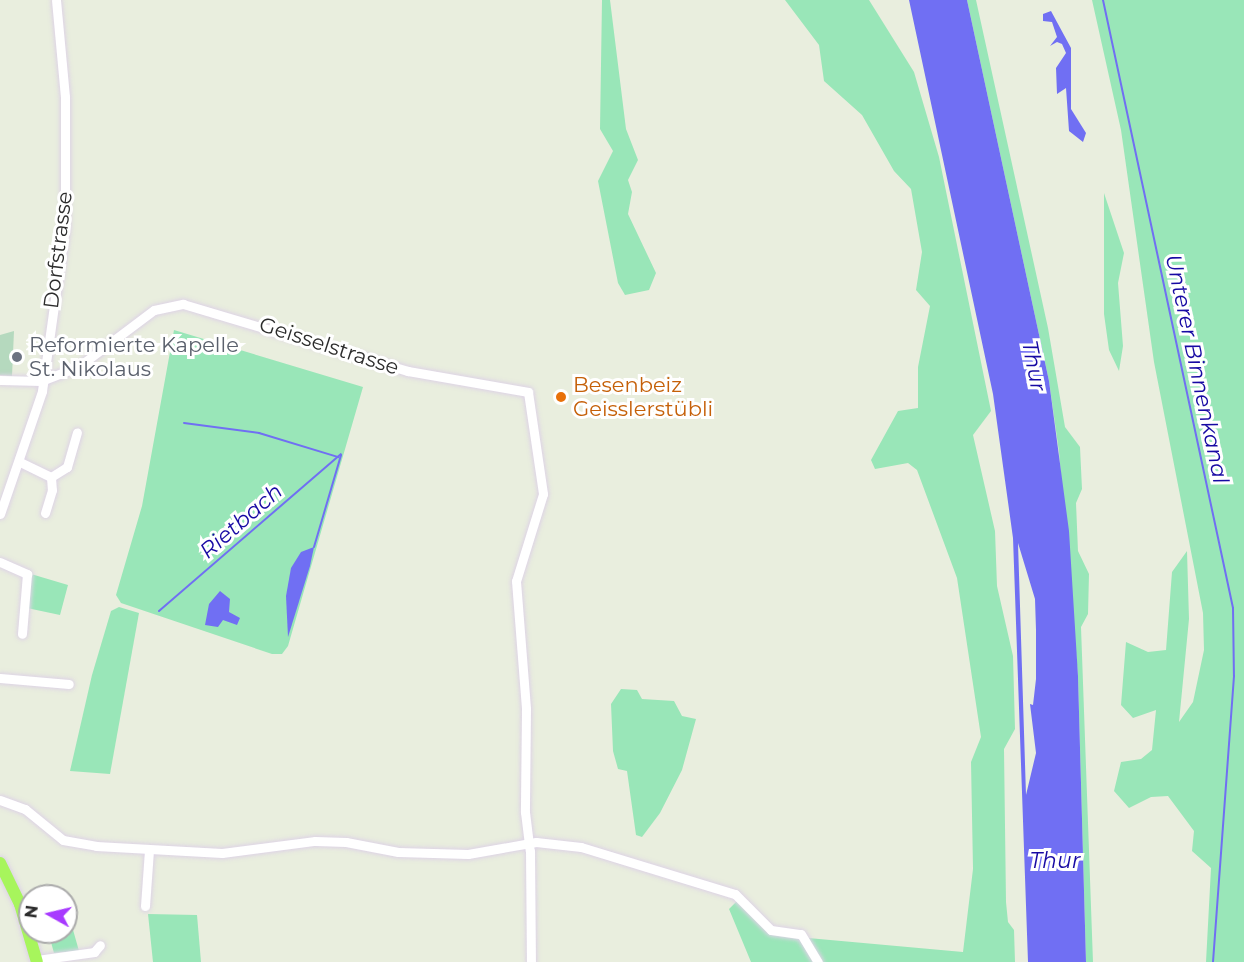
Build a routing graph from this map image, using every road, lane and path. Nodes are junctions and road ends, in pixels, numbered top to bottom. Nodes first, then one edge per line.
1 (57, 0) edge
2 (0, 380) edge
3 (45, 380) junction
4 (77, 432) dead end
5 (20, 462) junction
6 (51, 477) junction
7 (45, 513) dead end
8 (0, 514) edge
9 (0, 562) edge
10 (22, 634) dead end
11 (0, 678) edge
12 (69, 684) dead end
13 (0, 800) edge
14 (528, 843) junction
15 (149, 850) junction
16 (0, 863) edge
17 (145, 906) dead end
18 (100, 945) dead end
19 (37, 961) edge
20 (531, 962) edge
21 (818, 962) edge

1 - 3 street, Dorfstrasse
2 - 3 street
3 - 5 street, Dorfstrasse
3 - 14 street, Geisselstrasse
4 - 6 street
5 - 6 street
5 - 8 street, Dorfstrasse
6 - 7 street
9 - 10 street
11 - 12 street
13 - 15 street
14 - 15 street
14 - 20 street
14 - 21 street
15 - 17 street
16 - 19 main road
18 - 19 street

